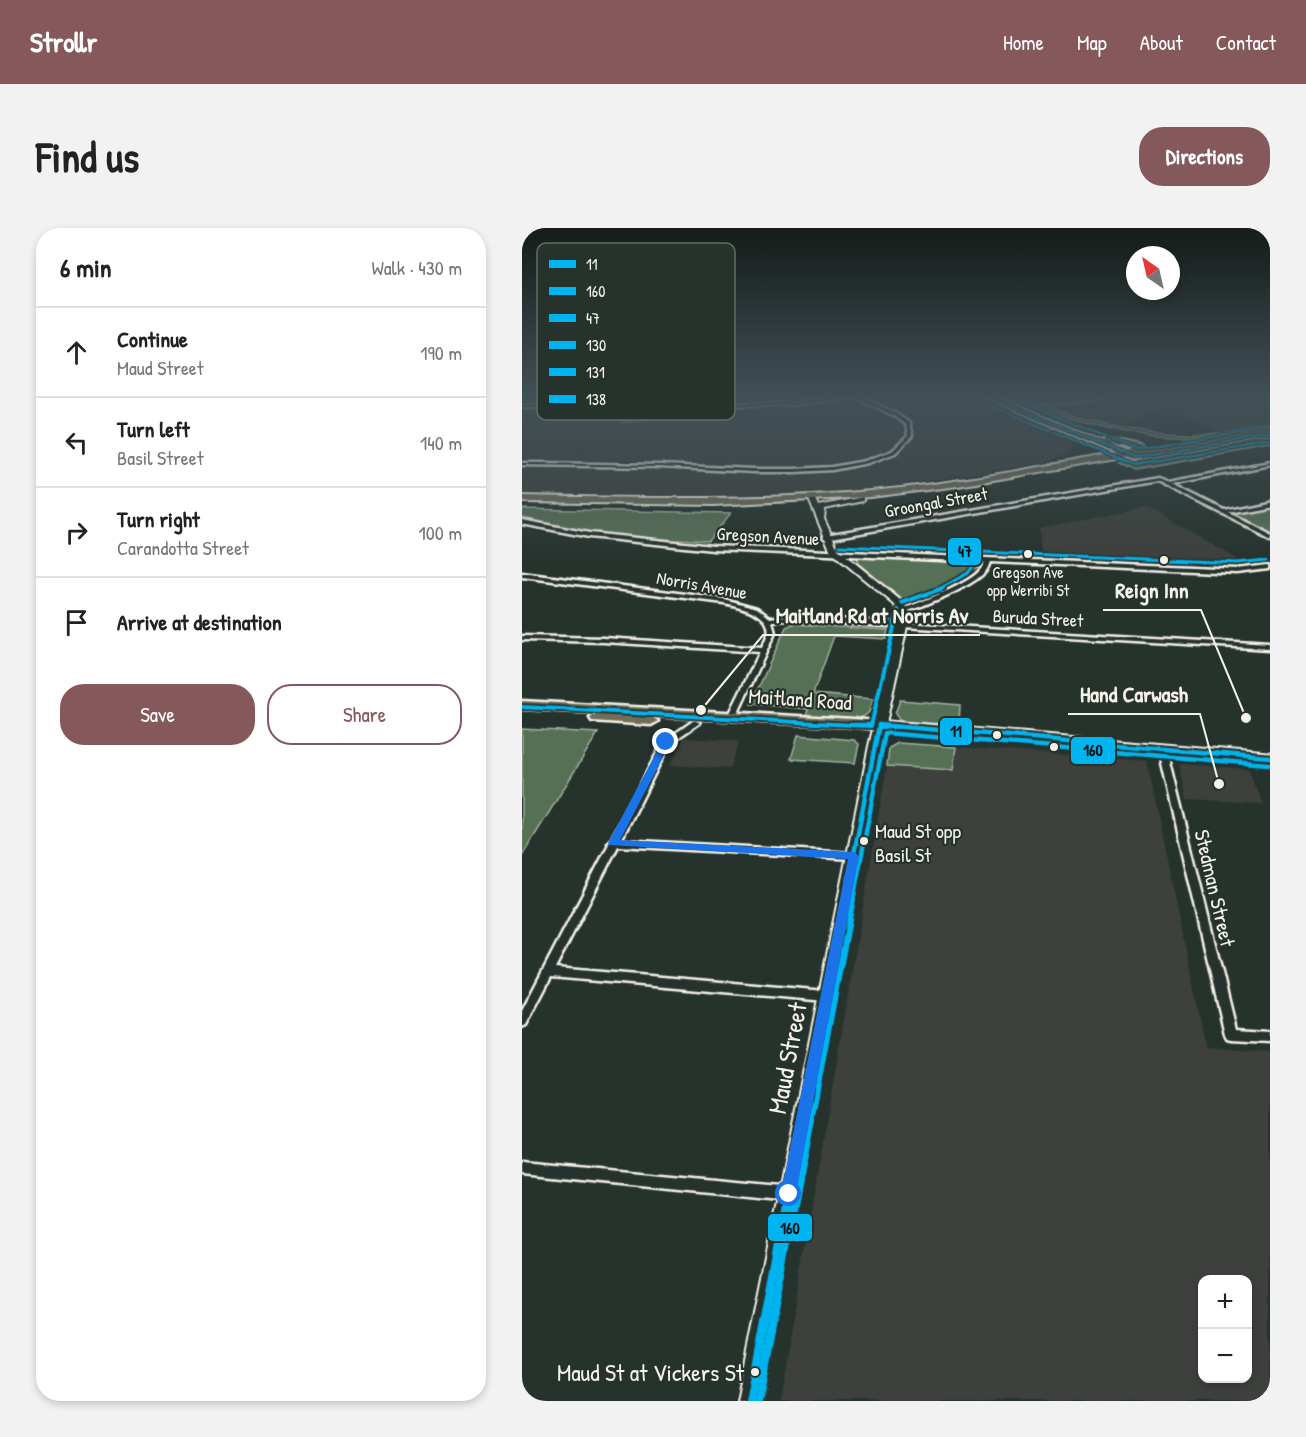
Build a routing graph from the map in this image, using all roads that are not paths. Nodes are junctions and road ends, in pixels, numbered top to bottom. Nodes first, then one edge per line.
1 (892, 451) edge
2 (1104, 451) edge
3 (1122, 451) edge
4 (1155, 451) edge
5 (1168, 451) edge
6 (1134, 456) junction
7 (1075, 463) junction
8 (522, 464) edge
9 (1270, 464) edge
10 (1169, 483) junction
11 (522, 499) edge
12 (860, 499) junction
13 (811, 501) junction
14 (1270, 502) edge
15 (522, 504) edge
16 (1224, 511) junction
17 (820, 519) junction
18 (522, 522) edge
19 (1270, 535) edge
20 (826, 537) junction
21 (840, 554) junction
22 (988, 559) junction
23 (1014, 560) junction
24 (1270, 567) edge
25 (1270, 573) edge
26 (522, 575) edge
27 (904, 610) junction
28 (769, 620) junction
29 (903, 625) junction
30 (522, 638) edge
31 (1270, 646) edge
32 (764, 650) junction
33 (522, 705) edge
34 (522, 714) edge
35 (733, 715) junction
36 (696, 723) junction
37 (878, 730) junction
38 (1163, 750) junction
39 (1270, 758) edge
40 (613, 843) junction
41 (854, 856) junction
42 (547, 972) junction
43 (826, 996) junction
44 (522, 1022) edge
45 (1270, 1036) edge
46 (522, 1168) edge
47 (789, 1194) junction
48 (749, 1401) edge

1 - 8 street
2 - 7 highway
3 - 6 main road
4 - 6 highway
5 - 6 highway
6 - 7 highway
6 - 12 highway
7 - 13 highway
9 - 10 street
10 - 16 street
10 - 20 street, Groongal Street
11 - 13 highway
12 - 13 highway
12 - 17 main road
13 - 15 highway
13 - 17 main road
14 - 16 street
16 - 19 street
17 - 20 main road
18 - 21 street, Gregson Avenue
20 - 21 main road
21 - 22 street, Gregson Avenue
21 - 27 main road
22 - 23 street, Gregson Avenue
22 - 27 street
23 - 24 street, Gregson Avenue
23 - 25 street, Gregson Avenue
26 - 28 street, Norris Avenue
27 - 29 main road, Maud Street
28 - 29 street, Buruda Street
28 - 32 street, Norris Avenue
29 - 31 street, Buruda Street
29 - 37 main road, Maud Street
30 - 32 street
32 - 35 street, Norris Avenue
33 - 35 main road, Maitland Road
34 - 36 main road, Maitland Road
35 - 37 main road, Maitland Road
36 - 37 main road, Maitland Road
36 - 40 street
37 - 38 main road, Maitland Road
37 - 41 main road, Maud Street
38 - 39 main road, Maitland Road
38 - 45 street, Stedman Street
40 - 41 street
40 - 42 street
41 - 43 main road, Maud Street
42 - 43 street
42 - 44 street
43 - 47 main road, Maud Street
46 - 47 street
47 - 48 main road, Maud Street

